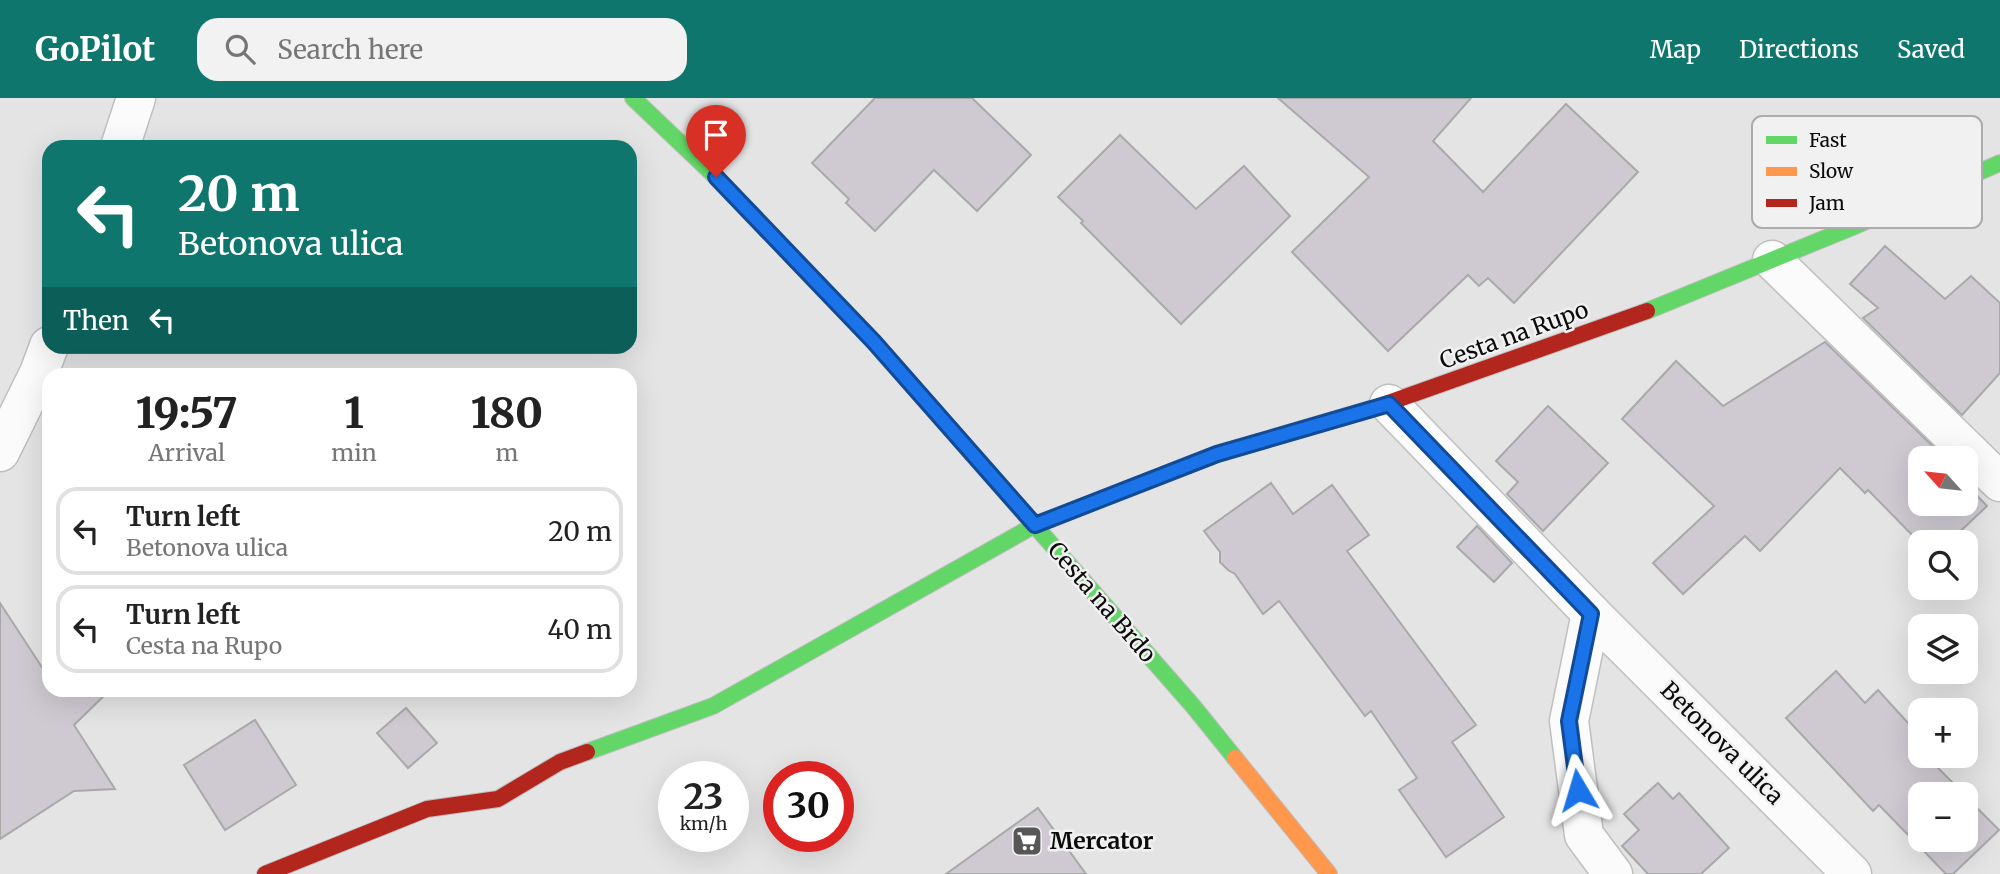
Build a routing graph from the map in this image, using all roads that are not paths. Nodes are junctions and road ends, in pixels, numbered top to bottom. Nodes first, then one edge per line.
1 (136, 98) edge
2 (633, 98) edge
3 (122, 140) edge
4 (2000, 163) edge
5 (1982, 171) edge
6 (1847, 228) edge
7 (1772, 260) junction
8 (47, 354) edge
9 (1389, 404) junction
10 (0, 453) edge
11 (2000, 482) edge
12 (1035, 525) junction
13 (1591, 614) junction
14 (265, 874) edge
15 (1329, 874) edge
16 (1613, 874) edge
17 (1852, 874) edge

1 - 3 street
2 - 12 street, Cesta na Brdo
4 - 5 street, Cesta na Rupo
6 - 7 street, Cesta na Rupo
7 - 9 street, Cesta na Rupo
7 - 11 street
8 - 10 street
9 - 12 street, Cesta na Rupo
9 - 13 street, Betonova ulica
12 - 14 street, Cesta na Rupo
12 - 15 street, Cesta na Brdo
13 - 16 street
13 - 17 street, Betonova ulica

